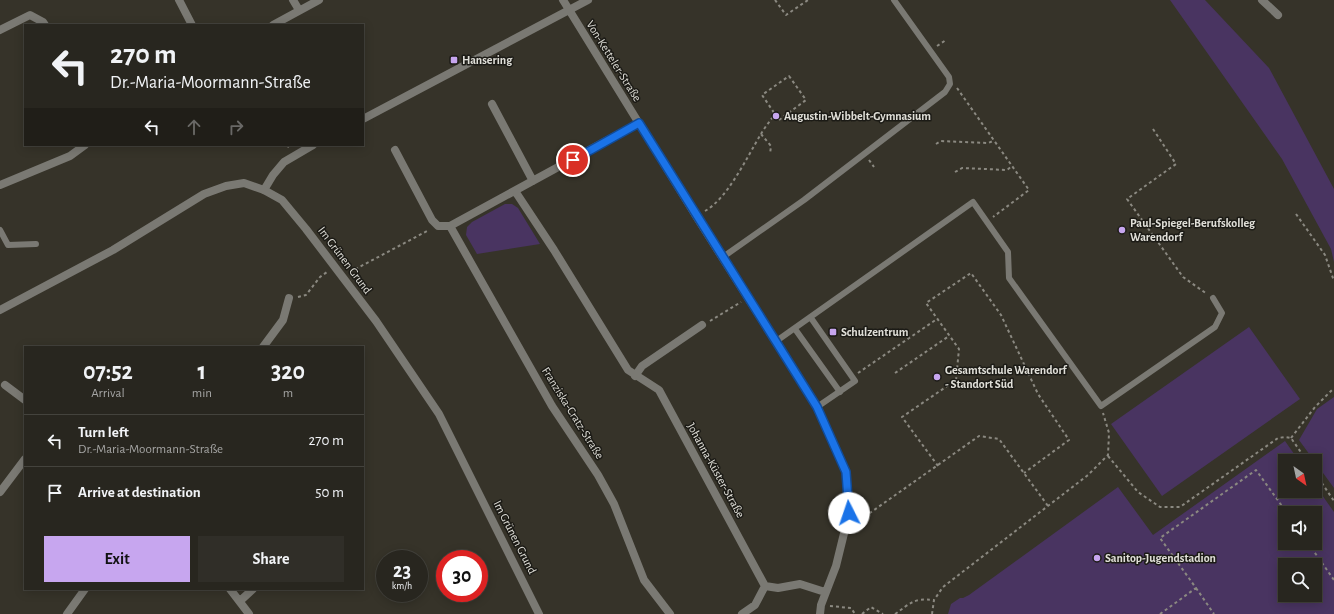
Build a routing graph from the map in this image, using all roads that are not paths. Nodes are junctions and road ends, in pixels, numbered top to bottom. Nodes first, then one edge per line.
1 (179, 0) edge
2 (294, 0) edge
3 (319, 0) edge
4 (563, 0) edge
5 (588, 0) edge
6 (894, 0) edge
7 (1262, 0) edge
8 (299, 10) junction
9 (569, 10) junction
10 (1278, 15) dead end
11 (44, 24) edge
12 (191, 24) edge
13 (275, 24) edge
14 (0, 30) edge
15 (492, 104) dead end
16 (364, 118) edge
17 (639, 123) junction
18 (84, 146) edge
19 (311, 146) edge
20 (395, 150) dead end
21 (533, 181) junction
22 (0, 186) edge
23 (264, 190) junction
24 (515, 191) junction
25 (450, 226) junction
26 (0, 230) edge
27 (36, 244) dead end
28 (723, 257) junction
29 (289, 298) road end
30 (1213, 298) road end
31 (0, 310) edge
32 (811, 318) junction
33 (702, 325) road end
34 (795, 329) junction
35 (775, 342) junction
36 (264, 346) edge
37 (635, 376) junction
38 (5, 385) dead end
39 (840, 392) junction
40 (24, 399) edge
41 (817, 407) junction
42 (24, 460) edge
43 (0, 492) edge
44 (765, 586) junction
45 (84, 590) edge
46 (231, 590) edge
47 (252, 590) edge
48 (825, 592) junction
49 (240, 601) junction
50 (67, 614) edge
51 (249, 614) edge
52 (539, 614) edge
53 (670, 614) edge
54 (742, 614) edge
55 (820, 614) edge

1 - 12 street
2 - 8 street
3 - 8 street
4 - 9 street
5 - 9 street
6 - 28 lane
7 - 10 street
8 - 13 street
9 - 16 street
9 - 17 street, Von-Ketteler-Straße
11 - 14 street
15 - 21 street
17 - 21 street
17 - 28 street, Von-Ketteler-Straße
18 - 22 street
19 - 23 street
20 - 25 street
21 - 24 street
23 - 31 street, Im Grünen Grund
23 - 52 street, Im Grünen Grund
24 - 25 street
24 - 37 street, Johanna-Küster-Straße
25 - 53 street, Franziska-Cratz-Straße
26 - 27 lane
28 - 35 street, Von-Ketteler-Straße
29 - 36 street
30 - 32 lane
32 - 34 lane
32 - 39 lane
33 - 37 street
34 - 35 lane
34 - 39 lane
35 - 41 street, Von-Ketteler-Straße
37 - 44 street, Johanna-Küster-Straße
38 - 40 street
39 - 41 lane
41 - 48 street, Von-Ketteler-Straße
42 - 43 street
44 - 48 street
44 - 54 street
45 - 50 street
46 - 49 street
47 - 49 street
48 - 55 street, Von-Ketteler-Straße
49 - 51 street

